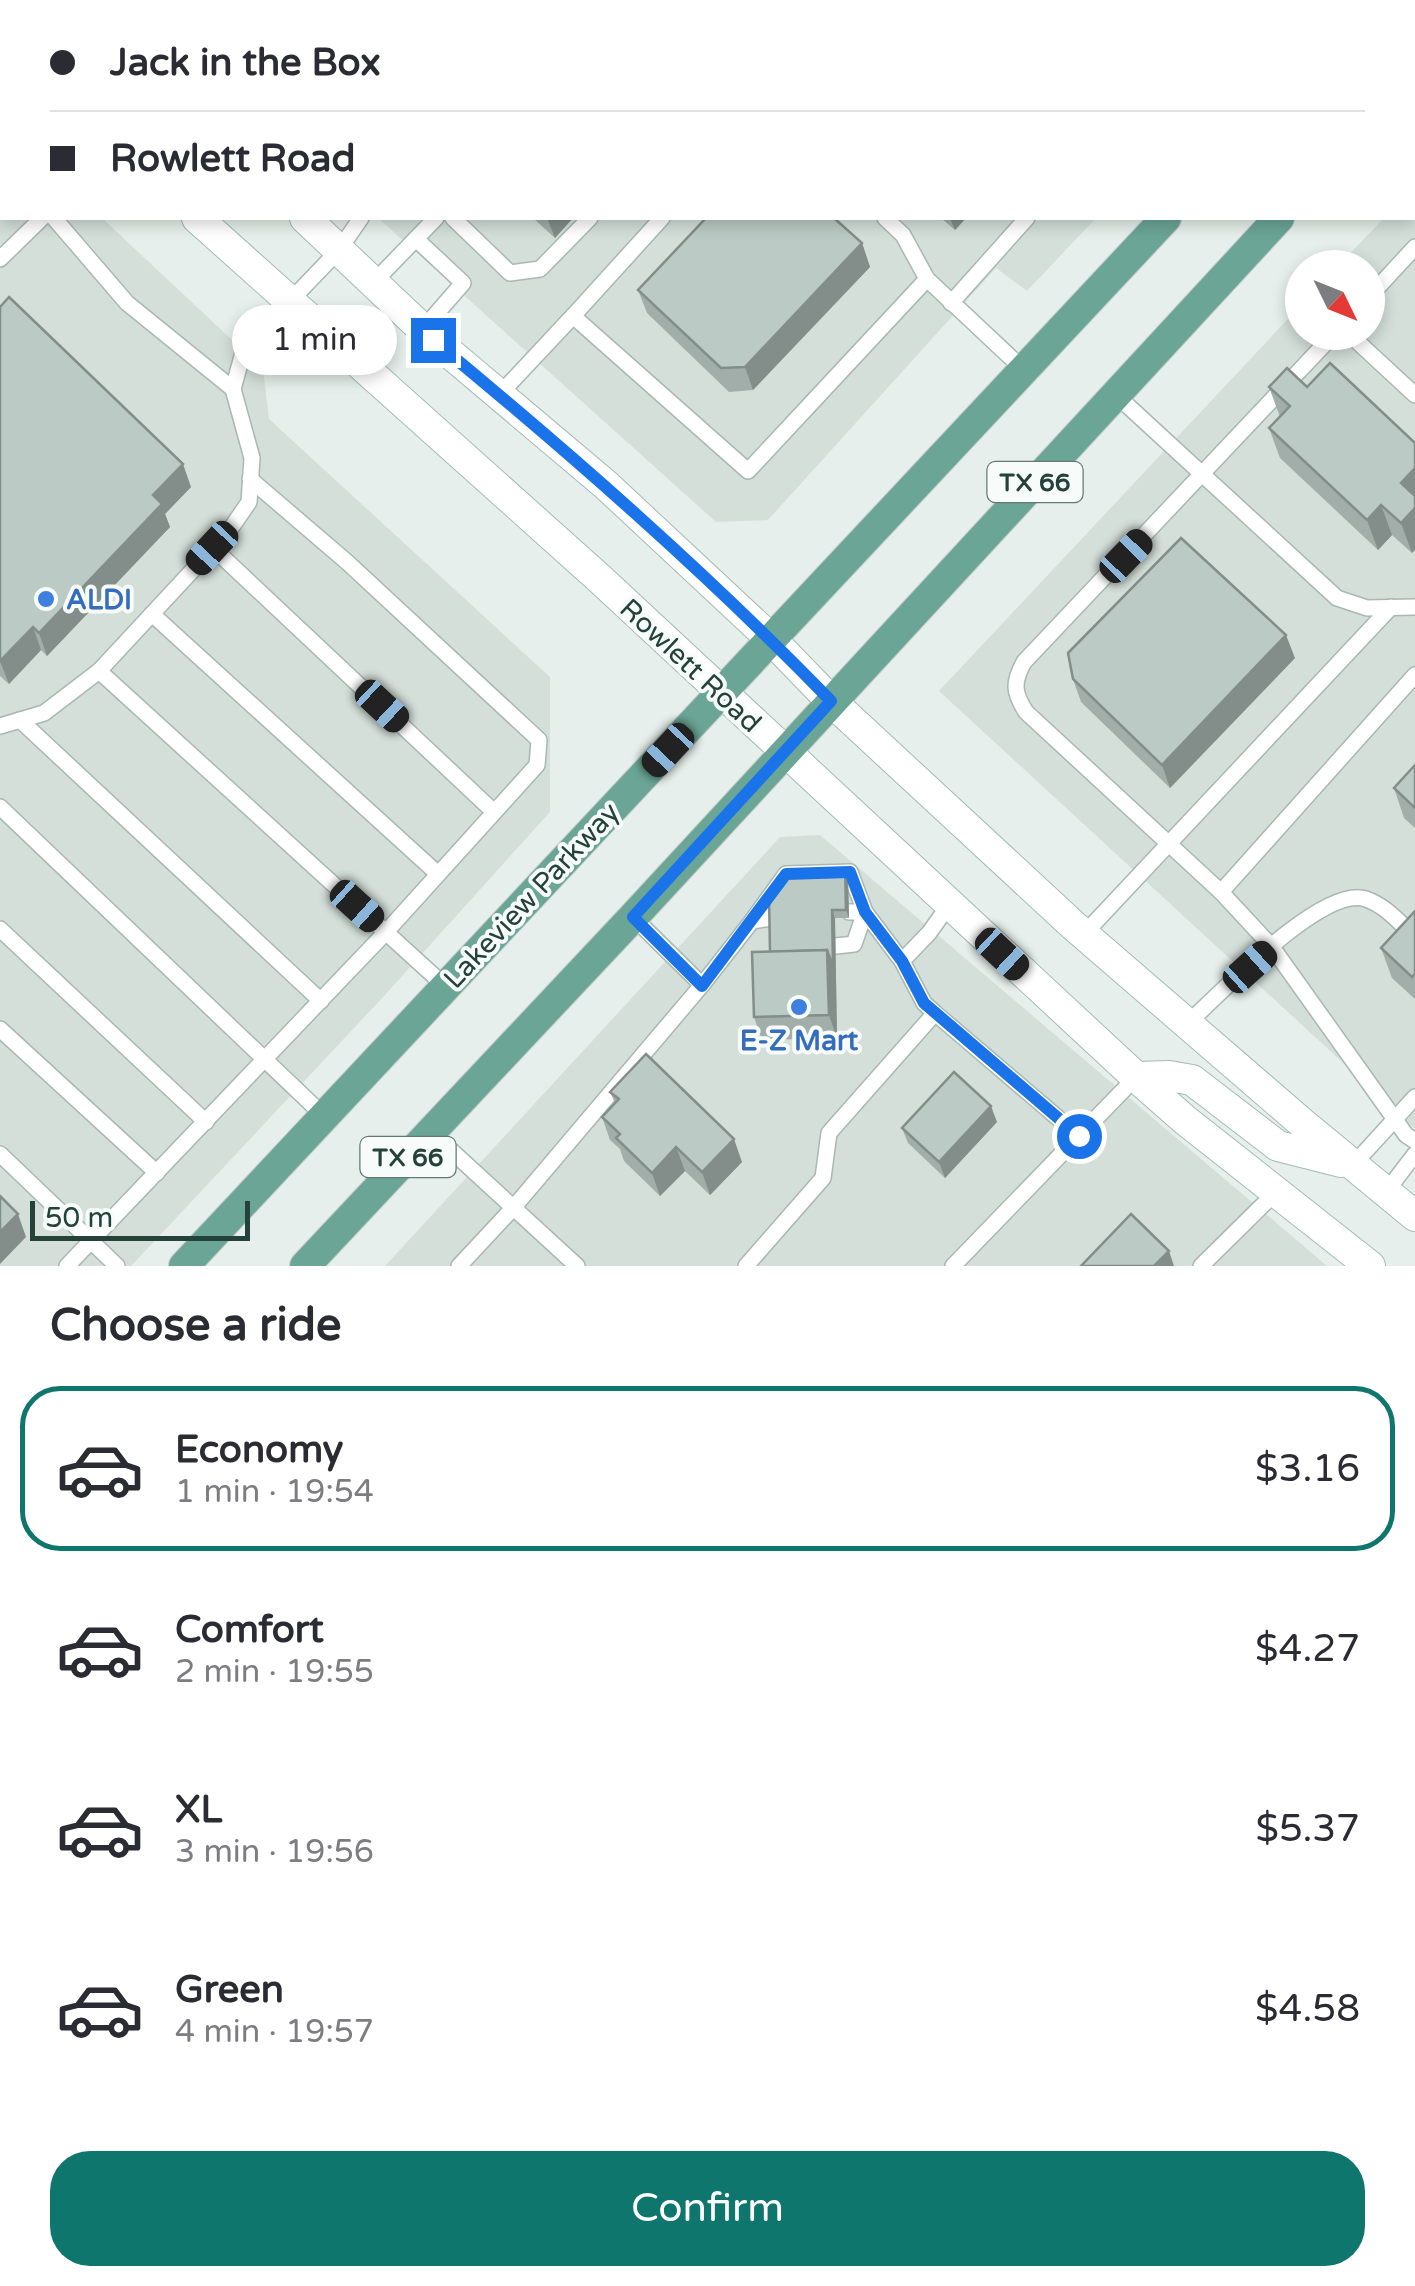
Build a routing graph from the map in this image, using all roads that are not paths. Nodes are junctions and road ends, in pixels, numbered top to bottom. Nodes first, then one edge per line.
1 (40, 220) edge
2 (56, 220) edge
3 (199, 220) edge
4 (307, 220) edge
5 (360, 220) edge
6 (434, 220) edge
7 (455, 220) edge
8 (588, 220) edge
9 (660, 220) edge
10 (887, 220) edge
11 (1025, 220) edge
12 (1164, 220) edge
13 (1278, 220) edge
14 (416, 238) junction
15 (1415, 246) edge
16 (339, 250) junction
17 (0, 259) edge
18 (1385, 279) edge
19 (927, 280) junction
20 (373, 282) junction
21 (288, 302) junction
22 (951, 304) junction
23 (573, 316) junction
24 (423, 330) junction
25 (1319, 350) edge
26 (1367, 350) edge
27 (1024, 370) junction
28 (233, 389) junction
29 (1116, 394) junction
30 (1415, 394) edge
31 (499, 395) junction
32 (1202, 476) junction
33 (250, 480) junction
34 (212, 548) junction
35 (1415, 607) edge
36 (1391, 608) junction
37 (152, 614) junction
38 (771, 639) junction
39 (99, 671) junction
40 (1415, 675) edge
41 (722, 693) junction
42 (831, 701) junction
43 (20, 720) junction
44 (0, 726) edge
45 (785, 754) junction
46 (0, 806) edge
47 (494, 812) junction
48 (1170, 844) junction
49 (438, 874) junction
50 (1221, 892) junction
51 (949, 905) junction
52 (857, 912) junction
53 (633, 917) junction
54 (772, 918) edge
55 (752, 921) junction
56 (0, 929) edge
57 (386, 932) junction
58 (1084, 934) junction
59 (1415, 937) edge
60 (836, 946) edge
61 (1272, 947) junction
62 (902, 961) junction
63 (446, 986) junction
64 (702, 986) junction
65 (320, 1000) junction
66 (935, 1012) junction
67 (1187, 1024) junction
68 (0, 1029) edge
69 (265, 1060) junction
70 (1136, 1078) junction
71 (1415, 1098) edge
72 (323, 1116) junction
73 (1395, 1120) junction
74 (206, 1122) junction
75 (431, 1132) junction
76 (1079, 1136) junction
77 (1415, 1141) edge
78 (0, 1154) edge
79 (1415, 1154) edge
80 (1353, 1166) junction
81 (157, 1173) junction
82 (1276, 1192) junction
83 (1386, 1192) junction
84 (514, 1206) junction
85 (1415, 1216) edge
86 (92, 1242) junction
87 (1360, 1262) edge
88 (67, 1266) edge
89 (117, 1266) edge
90 (184, 1266) edge
91 (305, 1266) edge
92 (459, 1266) edge
93 (577, 1266) edge
94 (746, 1266) edge
95 (953, 1266) edge
96 (1201, 1266) edge

1 - 17 lane
2 - 28 lane
3 - 21 main road, Rowlett Road
4 - 16 main road
5 - 16 lane
6 - 14 lane
7 - 8 lane
9 - 23 lane
10 - 19 lane
11 - 22 lane
12 - 27 main road, Lakeview Parkway / TX 66
13 - 29 main road, TX 66
14 - 20 lane
14 - 24 lane
15 - 18 lane
16 - 20 main road
16 - 21 lane
19 - 22 lane
19 - 23 lane
20 - 24 main road
21 - 28 lane
21 - 41 main road, Rowlett Road
22 - 27 lane
23 - 31 lane
24 - 31 main road
25 - 32 lane
26 - 30 lane
27 - 38 main road, Lakeview Parkway / TX 66
28 - 33 lane
29 - 32 lane
29 - 42 main road, TX 66
31 - 38 main road
32 - 36 lane
32 - 48 lane
33 - 34 lane
33 - 47 lane
34 - 37 lane
34 - 47 lane
35 - 36 lane
36 - 48 lane
37 - 39 lane
37 - 49 lane
38 - 41 main road, Lakeview Parkway / TX 66
38 - 42 main road
39 - 43 lane
39 - 57 lane
40 - 50 lane
41 - 45 main road, Rowlett Road
41 - 63 main road, Lakeview Parkway / TX 66
42 - 45 main road, TX 66
42 - 58 main road
43 - 44 lane
43 - 65 lane
45 - 51 main road, Rowlett Road
45 - 53 main road, TX 66
46 - 69 lane
47 - 49 lane
48 - 50 lane
48 - 58 lane
49 - 57 lane
50 - 61 lane
51 - 62 lane
51 - 70 main road, Rowlett Road
52 - 55 lane
52 - 60 lane
52 - 62 lane
53 - 64 lane
53 - 75 main road, TX 66
54 - 55 lane
55 - 64 lane
56 - 74 lane
57 - 63 lane
57 - 65 lane
58 - 67 main road
59 - 61 lane
61 - 67 lane
61 - 73 lane
62 - 66 lane
63 - 72 main road, Lakeview Parkway / TX 66
64 - 84 lane
65 - 69 lane
66 - 76 lane
66 - 94 lane
67 - 80 main road
68 - 81 lane
69 - 72 lane
69 - 74 lane
70 - 76 lane
70 - 80 main road
70 - 82 main road, Rowlett Road
71 - 73 lane
72 - 90 main road, Lakeview Parkway / TX 66
73 - 77 lane
73 - 80 lane
74 - 81 lane
75 - 84 lane
75 - 91 main road, TX 66
76 - 95 lane
78 - 86 lane
79 - 83 lane
80 - 83 main road
81 - 86 lane
82 - 87 main road, Rowlett Road
82 - 96 lane
83 - 85 main road
84 - 92 lane
84 - 93 lane
86 - 88 lane
86 - 89 lane

